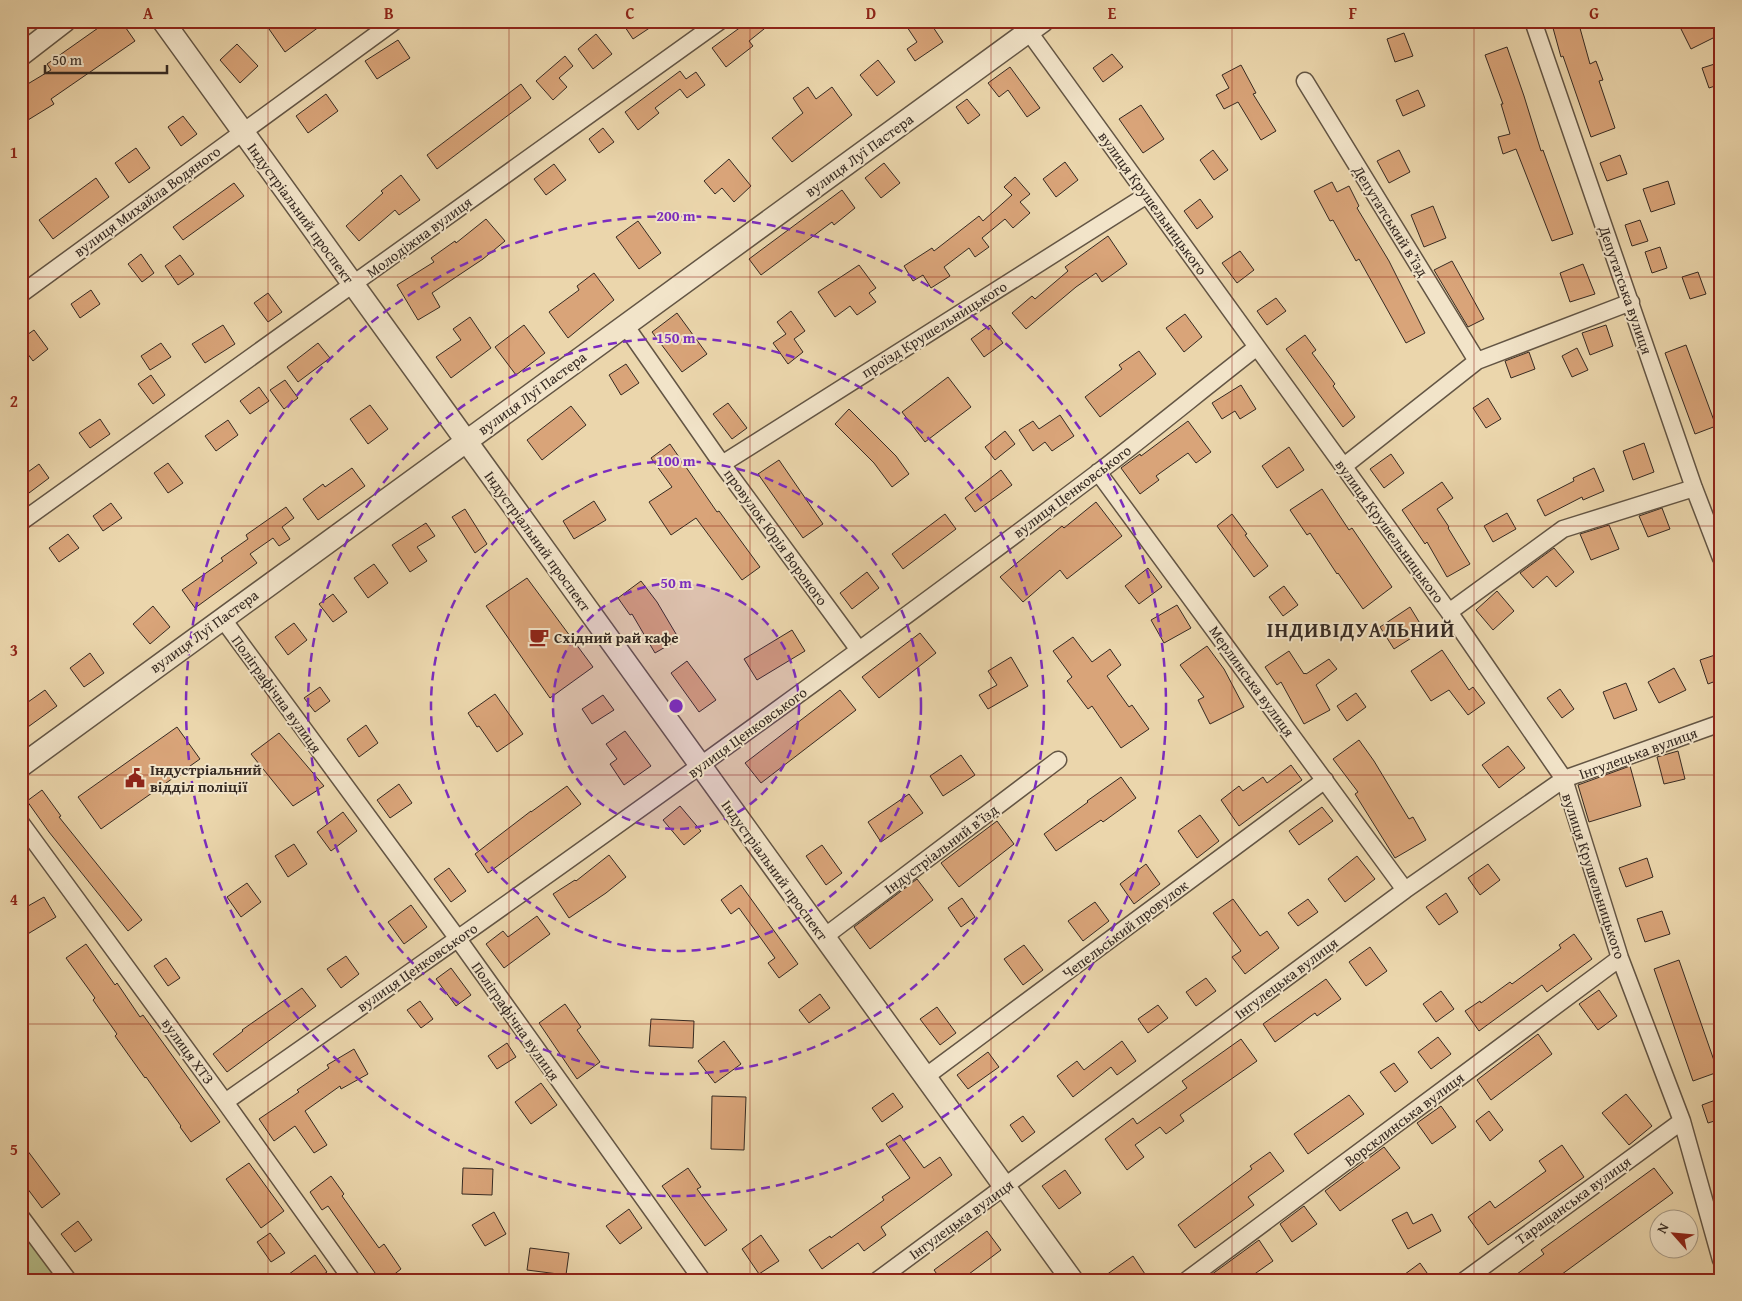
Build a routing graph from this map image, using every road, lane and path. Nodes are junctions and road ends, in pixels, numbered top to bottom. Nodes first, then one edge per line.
1 (65, 21) edge
2 (163, 21) edge
3 (395, 21) edge
4 (720, 21) edge
5 (1533, 21) edge
6 (1031, 25) edge
7 (21, 55) edge
8 (1305, 81) dead end
9 (242, 131) junction
10 (1147, 195) junction
11 (353, 284) junction
12 (21, 294) edge
13 (1631, 302) junction
14 (625, 325) junction
15 (1257, 347) junction
16 (1477, 361) junction
17 (466, 441) junction
18 (722, 464) junction
19 (1344, 466) junction
20 (1098, 472) junction
21 (1694, 488) junction
22 (21, 522) edge
23 (1721, 558) edge
24 (1449, 612) junction
25 (222, 618) junction
26 (859, 650) junction
27 (1721, 723) edge
28 (1058, 760) dead end
29 (21, 766) edge
30 (701, 766) junction
31 (1564, 779) junction
32 (1325, 780) junction
33 (21, 823) edge
34 (1405, 890) junction
35 (824, 937) junction
36 (458, 939) junction
37 (1620, 958) junction
38 (925, 1077) junction
39 (225, 1102) junction
40 (1682, 1121) junction
41 (1005, 1187) junction
42 (21, 1217) edge
43 (1721, 1260) edge
44 (68, 1280) edge
45 (352, 1280) edge
46 (702, 1280) edge
47 (878, 1280) edge
48 (1072, 1280) edge
49 (1187, 1280) edge
50 (1465, 1280) edge

1 - 7 street
2 - 9 street, Індустріальний проспект
3 - 9 street, вулиця Михайла Водяного
4 - 11 street, Молодіжна вулиця
5 - 13 street, Депутатська вулиця
6 - 10 street, вулиця Крушельницького
6 - 14 street, вулиця Луї Пастера
8 - 16 street, Депутатський в’їзд
9 - 11 street, Індустріальний проспект
9 - 12 street, вулиця Михайла Водяного
10 - 15 street, вулиця Крушельницького
10 - 18 street, проїзд Крушельницького
11 - 17 street, Індустріальний проспект
11 - 22 street, Молодіжна вулиця
13 - 16 street
13 - 21 street, Депутатська вулиця
14 - 17 street, вулиця Луї Пастера
14 - 18 street, провулок Юрія Вороного
15 - 19 street, вулиця Крушельницького
15 - 20 street, вулиця Ценковського
16 - 19 street
17 - 25 street, вулиця Луї Пастера
17 - 30 street, Індустріальний проспект
18 - 26 street, провулок Юрія Вороного
19 - 24 street, вулиця Крушельницького
20 - 26 street, вулиця Ценковського
20 - 32 street, Мерлинська вулиця
21 - 23 street, Депутатська вулиця
21 - 24 street
24 - 31 street, вулиця Крушельницького
25 - 29 street, вулиця Луї Пастера
25 - 36 street, Поліграфічна вулиця
26 - 30 street, вулиця Ценковського
27 - 31 street, Інгулецька вулиця
28 - 35 street, Індустріальний в’їзд
30 - 35 street, Індустріальний проспект
30 - 36 street, вулиця Ценковського
31 - 34 street, Інгулецька вулиця
31 - 37 street, вулиця Крушельницького
32 - 34 street, Мерлинська вулиця
32 - 38 street, Чепельський провулок
33 - 39 street, вулиця ХТЗ
34 - 41 street, Інгулецька вулиця
35 - 38 street, Індустріальний проспект
36 - 39 street, вулиця Ценковського
36 - 46 street, Поліграфічна вулиця
37 - 40 street, вулиця Крушельницького
37 - 49 street, Ворсклинська вулиця
38 - 41 street, Індустріальний проспект
39 - 45 street, вулиця ХТЗ
40 - 43 street, вулиця Крушельницького
40 - 50 street, Таращанська вулиця
41 - 47 street, Інгулецька вулиця
41 - 48 street, Індустріальний проспект
42 - 44 street

